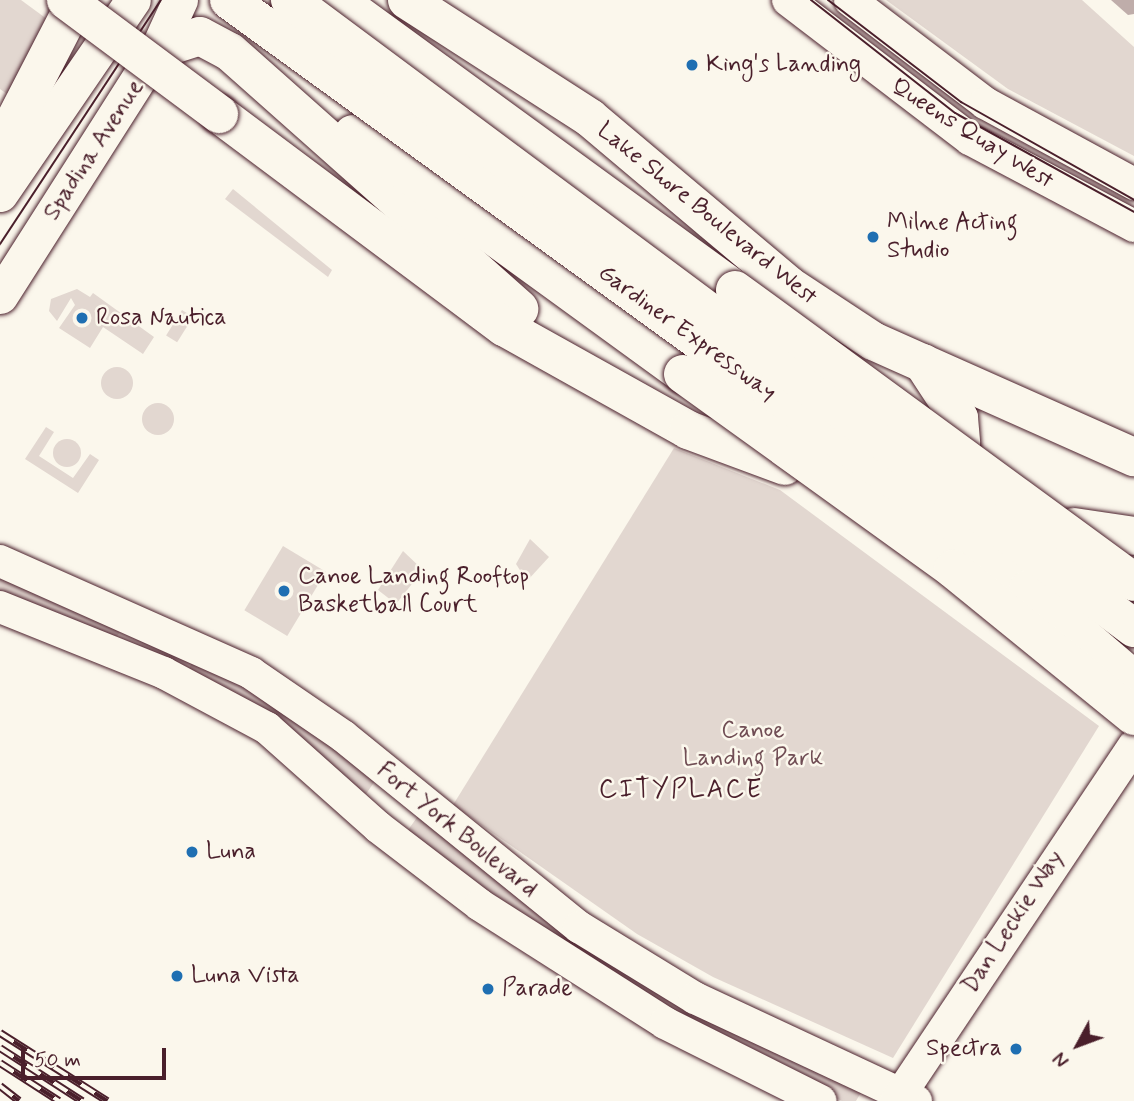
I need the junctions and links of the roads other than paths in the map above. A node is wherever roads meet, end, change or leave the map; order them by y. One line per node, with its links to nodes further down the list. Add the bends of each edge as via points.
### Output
1 (66, 0): 19 (highway, bridge, via 504,327)
2 (77, 0): 13 (highway)
3 (133, 0): 15 (main road, Spadina Avenue)
4 (180, 0): 11 (main road, Spadina Avenue)
5 (229, 0): 29 (highway, Gardiner Expressway, bridge, via 772,394 1028,589)
6 (290, 0): 28 (highway, Gardiner Expressway, bridge)
7 (338, 0): 26 (highway, bridge)
8 (407, 0): 18 (highway, Lake Shore Boulevard West, via 590,118 788,285 873,341)
9 (788, 0): 16 (street, Queens Quay West, via 970,139)
10 (849, 0): 14 (street, Queens Quay West, via 985,103)
11 (157, 50): 12 (highway, via 184,37 212,40); 17 (main road, Spadina Avenue)
12 (279, 91): 19 (highway); 30 (highway, bridge, via 337,122 953,569)
13 (0, 149)
14 (1134, 184)
15 (0, 194)
16 (1134, 226)
17 (0, 296)
18 (923, 363): 20 (highway, via 959,418); 21 (highway, Lake Shore Boulevard West)
19 (587, 377): 22 (highway, via 688,430)
20 (961, 443)
21 (1134, 457)
22 (785, 466)
23 (1134, 522): 24 (highway, via 1074,527)
24 (1134, 536)
25 (0, 561): 32 (street, Fort York Boulevard, via 251,673 343,736 579,927 695,998)
26 (1134, 582)
27 (0, 607): 33 (street, Fort York Boulevard, via 164,673 267,728 378,827 480,905 665,1023)
28 (1134, 628)
29 (1134, 680)
30 (1134, 716)
31 (1134, 746): 32 (street, Dan Leckie Way)
32 (904, 1099)
33 (821, 1101)

